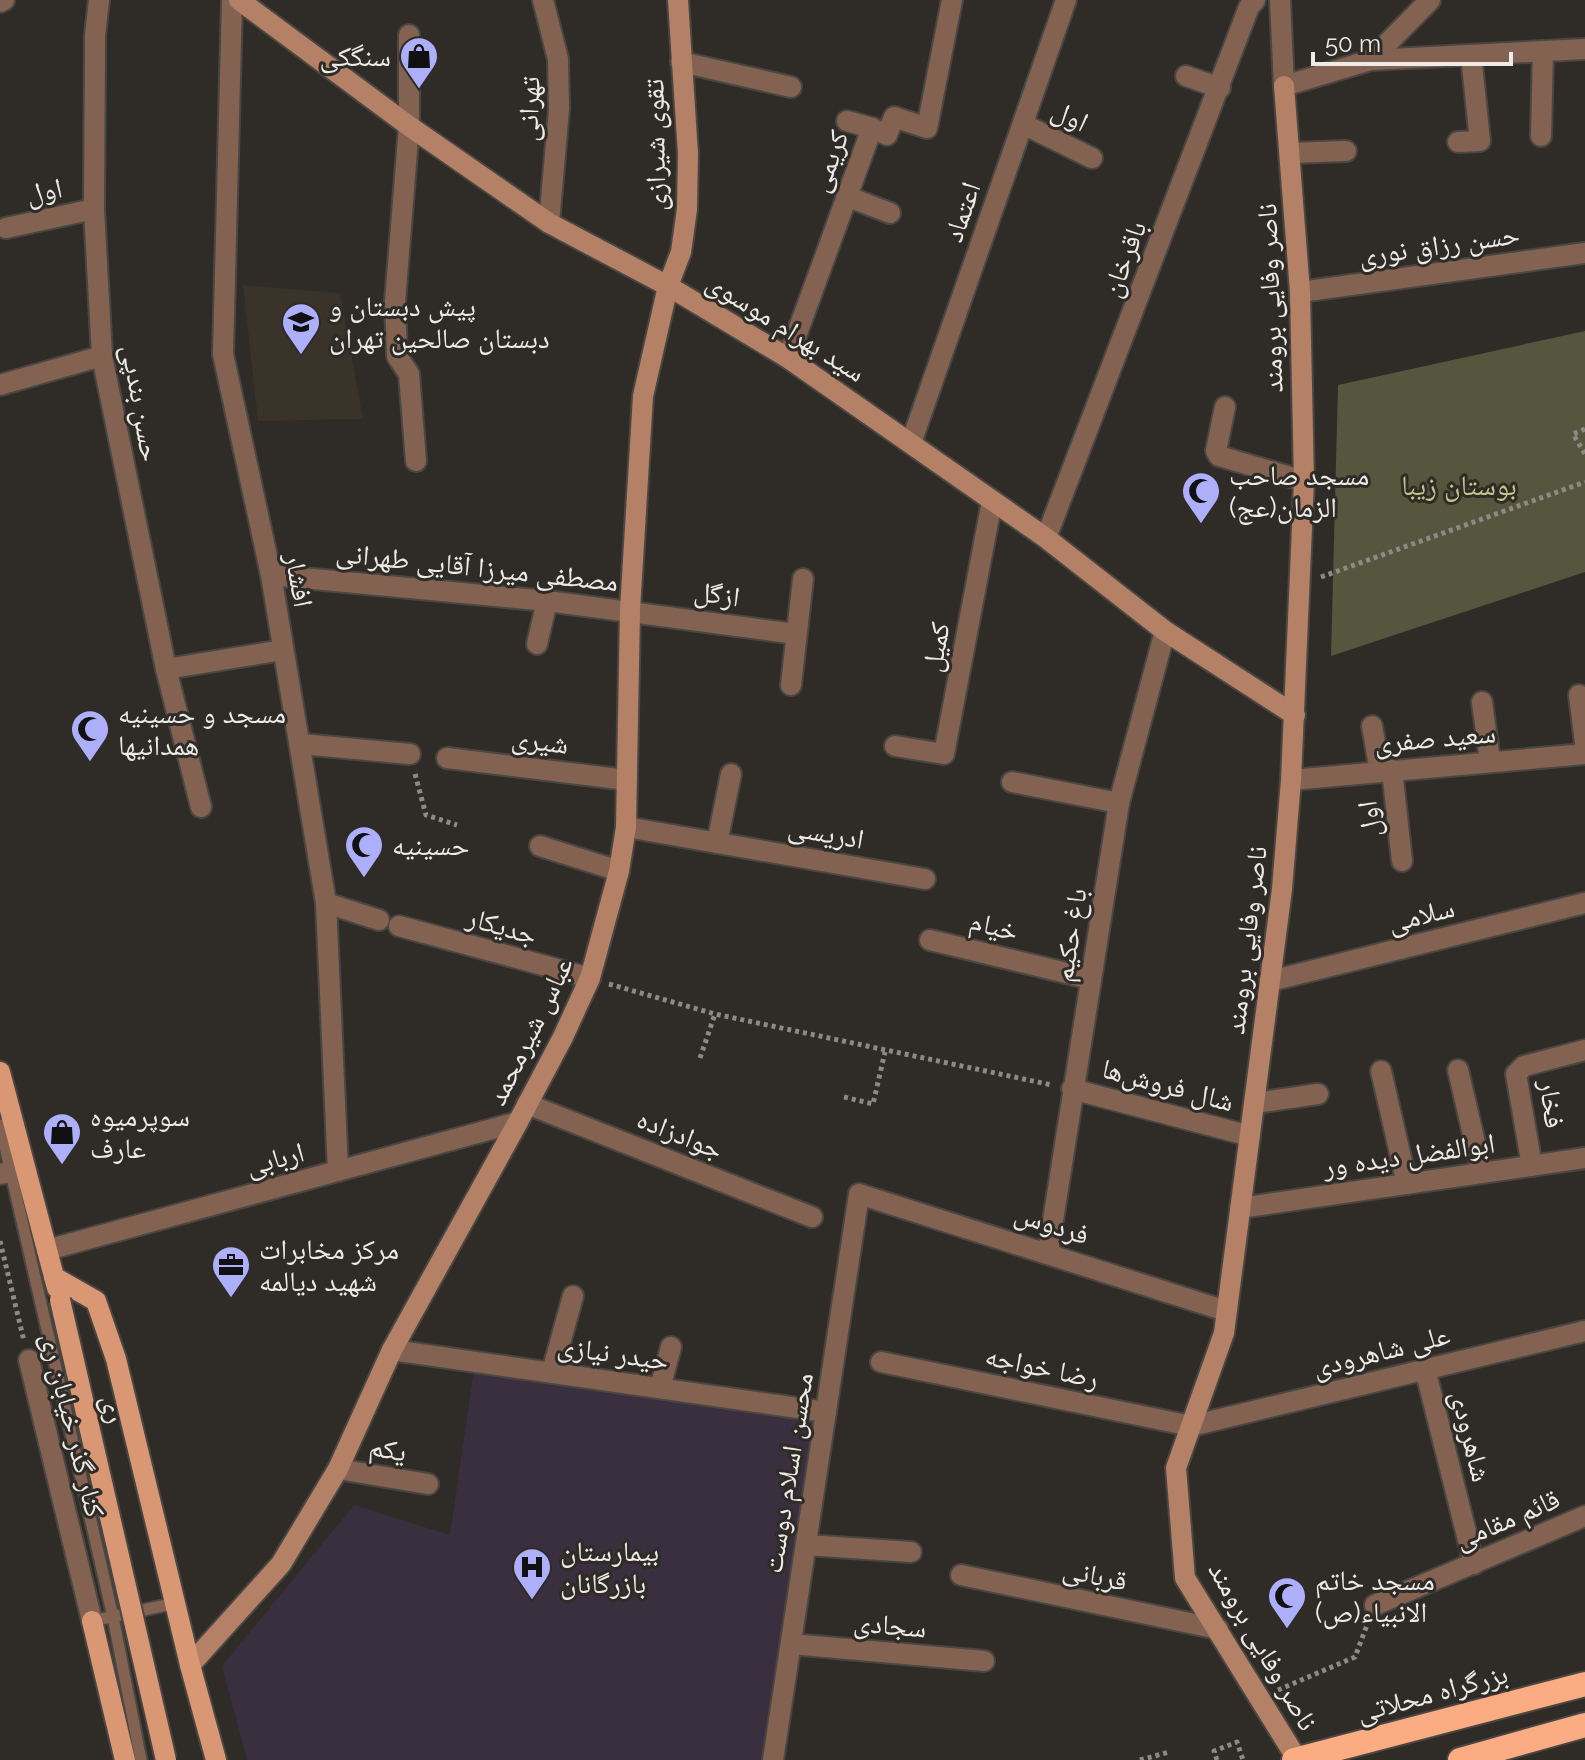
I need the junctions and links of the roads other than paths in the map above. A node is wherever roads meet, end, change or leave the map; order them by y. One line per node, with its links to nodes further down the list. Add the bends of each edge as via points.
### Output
1 (99, 0): 31 (street, حسن بندپی)
2 (232, 0): 47 (street, افشار, via 223,354)
3 (239, 0): 23 (street, سید بهرام موسوی)
4 (543, 0): 33 (street, تهرانی, via 558,59)
5 (678, 0): 16 (street, تقوی شیرازی)
6 (952, 0): 24 (street, کریمی, via 927,128 894,117 887,135)
7 (1066, 0): 22 (street, اعتماد)
8 (1255, 0): 20 (street, باقرخان)
9 (1280, 0): 18 (street)
10 (1430, 0): 15 (street)
11 (409, 35): 23 (street)
12 (1585, 49): 13 (street)
13 (1543, 51): 14 (street); 25 (street)
14 (1471, 55): 15 (street); 26 (street, via 1480,141)
15 (1371, 60): 18 (street)
16 (681, 62): 19 (street); 36 (street, تقوی شیرازی, via 687,209 681,252)
17 (1186, 76): 20 (street)
18 (1284, 86): 28 (street, ناصر وفایی برومند)
19 (791, 87)
20 (1220, 88): 46 (street, باقرخان)
21 (847, 121): 24 (street)
22 (1023, 124): 29 (street, اول); 42 (street, اعتماد)
23 (409, 126): 33 (street, سید بهرام موسوی); 43 (street, via 395,302 397,356 409,374)
24 (872, 128): 30 (street, کریمی)
25 (1541, 136)
26 (1458, 142)
27 (1346, 151): 28 (street)
28 (1290, 153): 37 (street, ناصر وفایی برومند)
29 (1092, 158)
30 (846, 196): 32 (street); 39 (street, کریمی)
31 (94, 209): 34 (street, اول); 38 (street, حسن بندپی)
32 (890, 213)
33 (549, 223): 36 (street, سید بهرام موسوی)
34 (6, 228)
35 (1585, 253): 37 (street, حسن رزاق نوری)
36 (668, 286): 39 (street, سید بهرام موسوی); 50 (street, عباس شیرمحمد, via 643,396)
37 (1300, 292): 44 (street, ناصر وفایی برومند)
38 (102, 356): 40 (street); 55 (street, حسن بندپی)
39 (788, 358): 42 (street, سید بهرام موسوی)
40 (0, 385)
41 (1225, 407): 44 (street, via 1219,456)
42 (911, 443): 45 (street, سید بهرام موسوی)
43 (416, 461)
44 (1304, 481): 59 (street, ناصر وفایی برومند)
45 (992, 501): 46 (street, سید بهرام موسوی); 63 (street, کمیل, via 944,754)
46 (1046, 538): 51 (street, سید بهرام موسوی)
47 (271, 575): 49 (street, مصطفی میرزا آقایی طهرانی); 54 (street, افشار)
48 (803, 579): 52 (street)
49 (547, 601): 50 (street, مصطفی میرزا آقایی طهرانی); 53 (street)
50 (630, 610): 52 (street, ازگل); 70 (street, عباس شیرمحمد)
51 (1165, 631): 59 (street, سید بهرام موسوی); 73 (street, باغ حکیم)
52 (796, 634): 56 (street)
53 (537, 644)
54 (283, 650): 55 (street); 62 (street, افشار)
55 (166, 669): 74 (street, حسن بندپی)
56 (791, 685)
57 (1579, 695): 61 (street)
58 (1482, 702): 67 (street)
59 (1295, 715): 71 (street, ناصر وفایی برومند)
60 (1372, 726): 68 (street, اول)
61 (1585, 743)
62 (301, 744): 64 (street); 81 (street, افشار)
63 (895, 746)
64 (410, 754)
65 (1585, 754): 67 (street, سعید صفری)
66 (447, 758): 70 (street, شیری)
67 (1490, 761): 68 (street, سعید صفری)
68 (1386, 771): 71 (street, سعید صفری); 78 (street, اول)
69 (731, 774): 76 (street)
70 (627, 780): 75 (street, عباس شیرمحمد)
71 (1291, 780): 88 (street, ناصر وفایی برومند)
72 (1012, 782): 73 (street)
73 (1119, 803): 87 (street, باغ حکیم)
74 (201, 807)
75 (626, 827): 76 (street, ادریسی); 79 (street, عباس شیرمحمد)
76 (717, 843): 80 (street, ادریسی)
77 (540, 846): 79 (street)
78 (1402, 861)
79 (619, 871): 86 (street, عباس شیرمحمد)
80 (925, 879)
81 (326, 903): 83 (street); 101 (street, افشار)
82 (1585, 903): 88 (street, سلامی)
83 (379, 920)
84 (399, 926): 86 (street, جدیکار)
85 (930, 940): 87 (street, خیام)
86 (590, 978): 96 (street, عباس شیرمحمد)
87 (1091, 979): 93 (street, باغ حکیم)
88 (1270, 981): 95 (street, ناصر وفایی برومند)
89 (1585, 1050): 100 (street, فخار, via 1524,1066 1516,1074)
90 (1458, 1070): 103 (street)
91 (1381, 1071): 104 (street)
92 (0, 1072): 102 (main road, ری)
93 (1072, 1089): 98 (street, شال فروش‌ها); 109 (street, باغ حکیم)
94 (1318, 1094): 95 (street)
95 (1255, 1103): 98 (street, ناصر وفایی برومند)
96 (522, 1113): 101 (street, اربابی); 107 (street, جوادزاده); 115 (street, عباس شیرمحمد)
97 (0, 1125): 102 (lane)
98 (1250, 1136): 106 (street, ناصر وفایی برومند)
99 (1585, 1158): 100 (street, ابوالفضل دیده ور)
100 (1532, 1166): 103 (street, ابوالفضل دیده ور)
101 (338, 1171): 108 (street, اربابی)
102 (13, 1172): 108 (main road, ری); 132 (lane)
103 (1482, 1173): 104 (street, ابوالفضل دیده ور)
104 (1407, 1184): 106 (street, ابوالفضل دیده ور)
105 (859, 1194): 109 (street, فردوس); 121 (street, محسن اسلام دوست)
106 (1240, 1208): 112 (street, ناصر وفایی برومند)
107 (812, 1217)
108 (47, 1250): 110 (main road, ری)
109 (1048, 1252): 112 (street, فردوس)
110 (54, 1277): 130 (main road, via 96,1301 116,1359); 142 (main road, ری, bridge)
111 (573, 1296): 119 (street)
112 (1226, 1311): 122 (street, ناصر وفایی برومند, via 1224,1333)
113 (1585, 1331): 118 (street, علی شاهرودی)
114 (671, 1347): 120 (street)
115 (392, 1350): 119 (street, حیدر نیازی); 123 (street, عباس شیرمحمد)
116 (29, 1360): 133 (street, کنار گذر خیابان ری)
117 (881, 1362): 122 (street, رضا خواجه)
118 (1425, 1369): 122 (street, علی شاهرودی); 128 (street, شاهرودی)
119 (552, 1372): 120 (street, حیدر نیازی)
120 (660, 1388): 121 (street, حیدر نیازی)
121 (826, 1412): 126 (street, محسن اسلام دوست)
122 (1191, 1426): 134 (street, ناصر وفایی برومند, via 1176,1468 1185,1578)
123 (338, 1469): 124 (street, یکم); 137 (street, عباس شیرمحمد, via 281,1564)
124 (428, 1484)
125 (1585, 1516): 128 (street, قائم مقامی)
126 (806, 1545): 127 (street); 135 (street, محسن اسلام دوست)
127 (911, 1552)
128 (1474, 1564): 131 (street, قائم مقامی)
129 (961, 1575): 134 (street, قربانی)
130 (176, 1603): 132 (lane); 137 (main road)
131 (1375, 1605)
132 (113, 1617): 133 (lane); 141 (lane)
133 (92, 1621): 140 (main road)
134 (1218, 1629): 145 (street, ناصر وفایی برومند)
135 (791, 1644): 136 (street, سجادی); 144 (street, محسن اسلام دوست)
136 (984, 1661)
137 (190, 1665): 143 (main road)
138 (1585, 1684): 145 (highway, بزرگراه محلاتی)
139 (1585, 1725): 146 (highway)
140 (125, 1760)
141 (141, 1760)
142 (166, 1760)
143 (216, 1760)
144 (773, 1760)
145 (1296, 1760)
146 (1460, 1760)

